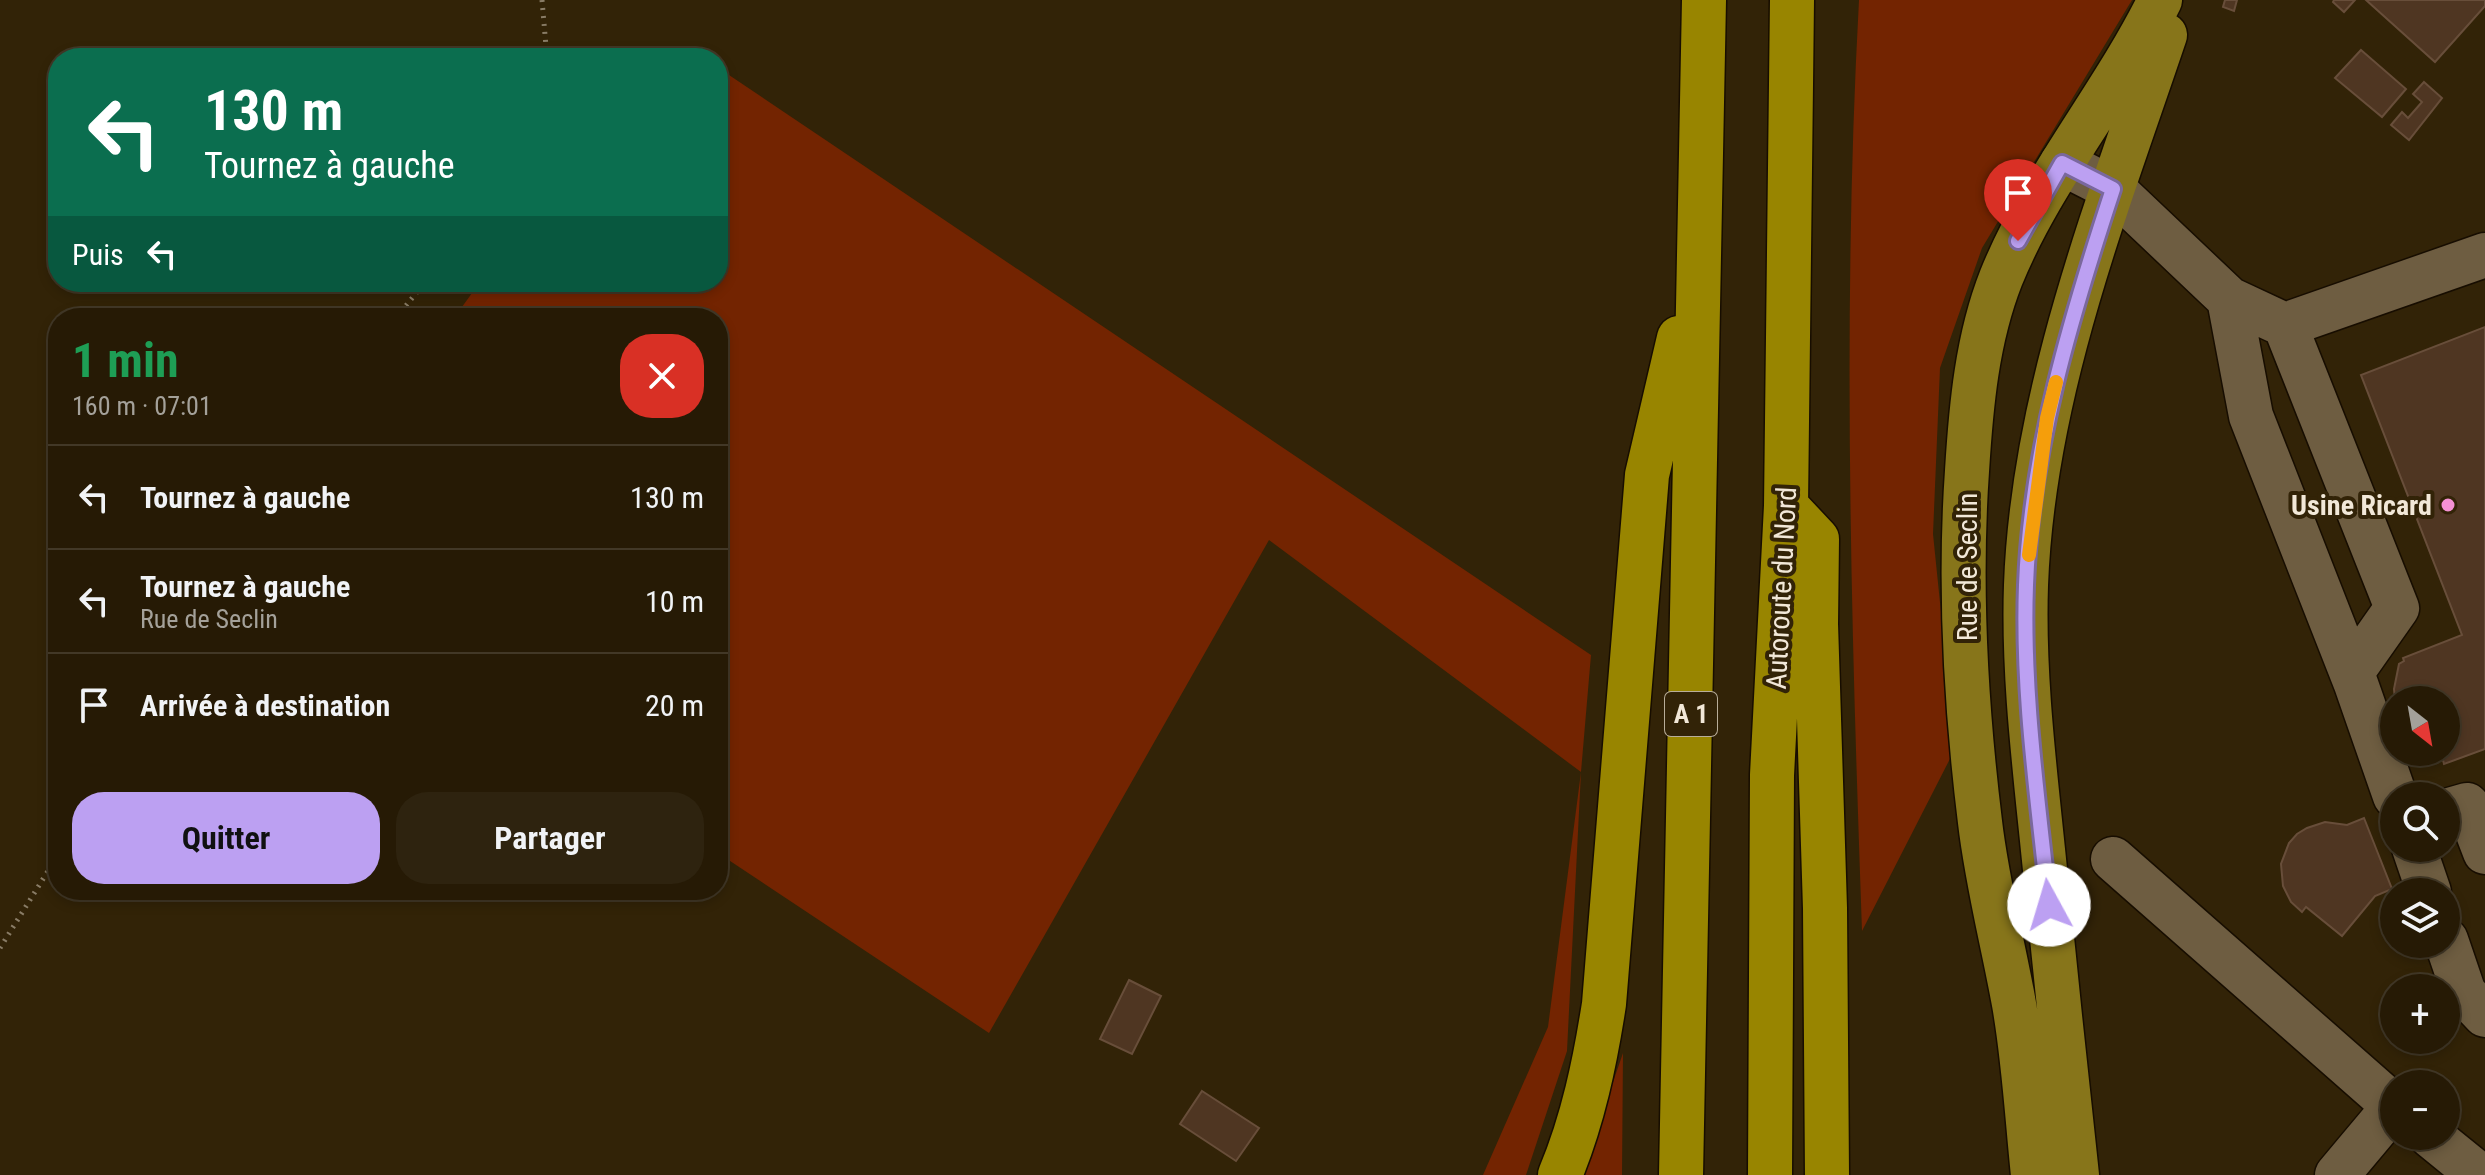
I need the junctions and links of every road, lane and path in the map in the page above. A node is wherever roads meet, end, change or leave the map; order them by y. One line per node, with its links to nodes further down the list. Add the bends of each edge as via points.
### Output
1 (542, 0): 6 (path)
2 (1704, 0): 9 (highway, A 1)
3 (1792, 0): 15 (highway, Autoroute du Nord)
4 (2160, 0): 7 (main road, Rue de Seclin, via 2122,71)
5 (2177, 0): 8 (main road)
6 (546, 48)
7 (2062, 163): 8 (lane); 32 (main road, Rue de Seclin, via 2018,241 1987,322 1973,392 1965,505 1966,627 1980,822 2014,1006)
8 (2113, 189): 12 (lane); 33 (main road, via 2047,418 2026,583 2030,724)
9 (1699, 254): 28 (highway, via 1647,475 1598,1048); 29 (highway, A 1)
10 (2485, 255): 14 (lane)
11 (417, 292): 13 (path)
12 (2229, 299): 14 (lane); 16 (lane, via 2251,416)
13 (404, 308)
14 (2285, 325): 16 (lane, via 2397,608)
15 (1786, 506): 30 (highway, Autoroute du Nord, via 1772,775); 31 (highway, via 1817,539)
16 (2352, 672): 17 (lane)
17 (2390, 782)
18 (2460, 807): 19 (lane, via 2467,805)
19 (2485, 852)
20 (2113, 859): 25 (lane)
21 (48, 871): 22 (path)
22 (0, 948)
23 (2452, 958): 24 (lane, via 2464,993)
24 (2485, 1015)
25 (2380, 1094)
26 (2380, 1123): 34 (lane)
27 (2448, 1150): 35 (lane)
28 (1560, 1175)
29 (1681, 1175)
30 (1770, 1175)
31 (1827, 1175)
32 (2033, 1175)
33 (2077, 1175)
34 (2337, 1175)
35 (2479, 1175)

